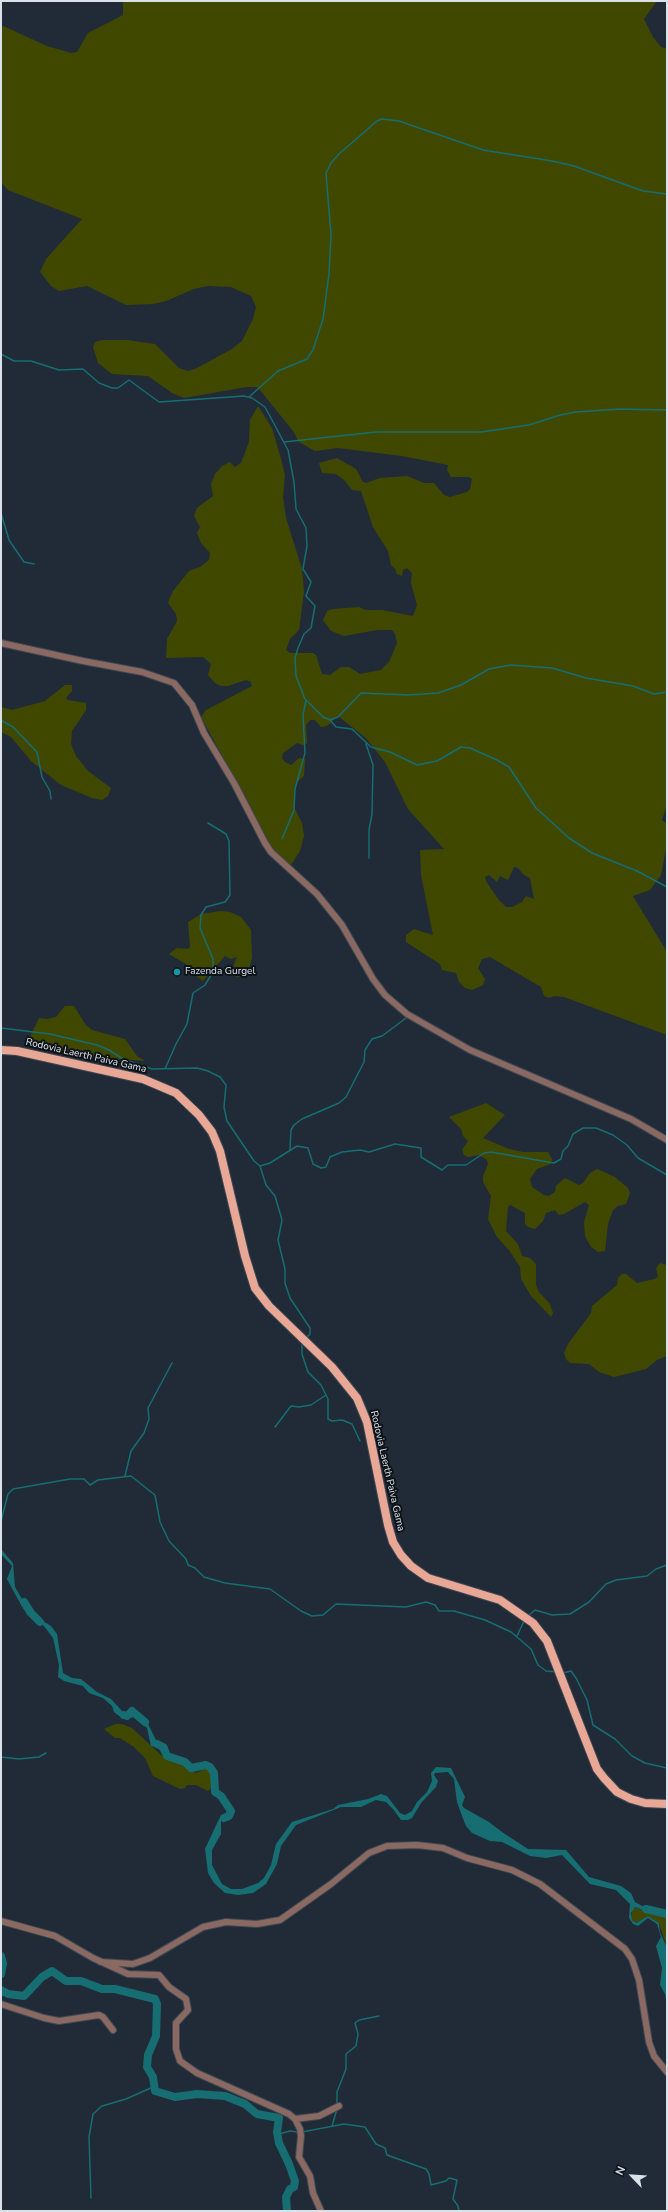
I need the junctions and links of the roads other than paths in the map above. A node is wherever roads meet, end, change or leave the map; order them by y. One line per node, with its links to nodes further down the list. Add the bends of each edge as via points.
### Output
1 (1, 643): 3 (street, via 142,672 174,683 192,706 204,733 265,843 317,894 350,937 372,980 385,995 407,1014 470,1050 631,1118)
2 (1, 1050): 4 (main road, Rodovia Laerth Paiva Gama, via 17,1051 143,1079 176,1093 199,1115 212,1132 220,1151 255,1288 269,1306 332,1367 357,1398 367,1422 388,1525 401,1555 410,1566 428,1578 500,1600 533,1623 546,1641 597,1769 617,1792 631,1800)
3 (667, 1140)
4 (667, 1804)
5 (1, 1921): 6 (street, via 54,1936)
6 (101, 1962): 9 (street, via 133,1964 150,1958 203,1927 226,1922 256,1924 280,1920 331,1884 359,1860 387,1846 418,1845 443,1848 467,1858 512,1870 540,1884 625,1949 632,1959 639,1980 649,2042 654,2056); 11 (street, via 131,1975 159,1975 169,1987 186,1999 188,2010 176,2023 178,2057 184,2066 290,2114)
7 (1, 2004): 8 (street, via 54,2020 99,2015)
8 (113, 2030)
9 (667, 2072)
10 (339, 2106): 11 (street, via 319,2116)
11 (295, 2119): 12 (street, via 301,2136 299,2156 310,2176 313,2193)
12 (321, 2211)

